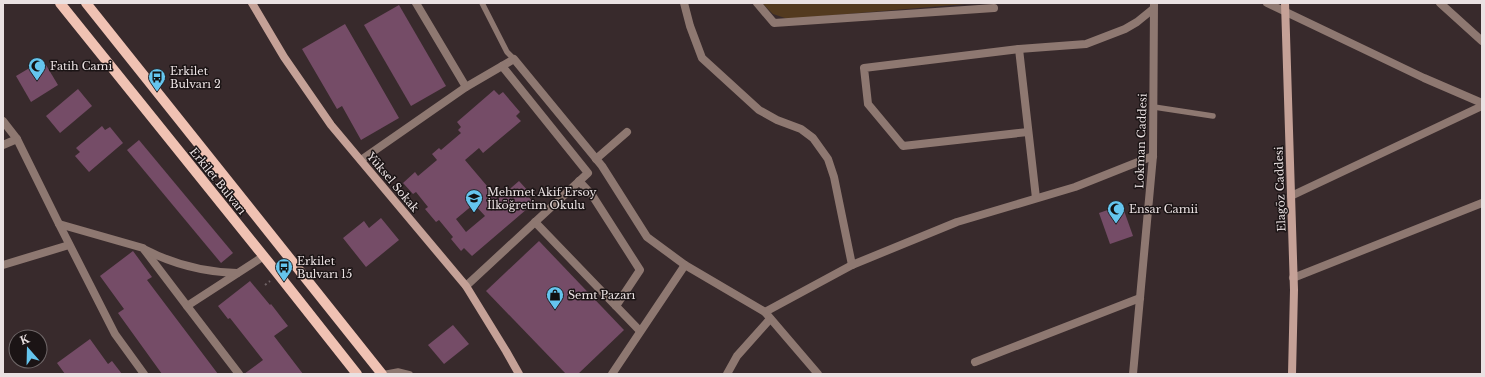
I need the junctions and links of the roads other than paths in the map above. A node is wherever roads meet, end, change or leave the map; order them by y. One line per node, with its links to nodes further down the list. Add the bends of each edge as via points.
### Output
1 (60, 3): 38 (main road, Erkilet Bulvarı)
2 (86, 3): 54 (main road, Erkilet Bulvarı)
3 (252, 3): 29 (street, Yüksel Sokak, via 307,92)
4 (416, 3): 18 (street)
5 (482, 3): 16 (lane, via 507,52)
6 (684, 3): 41 (street, via 702,58 759,110 801,129 823,152 834,177)
7 (757, 3): 11 (street, via 774,24)
8 (1267, 3): 12 (street)
9 (1440, 3): 14 (street)
10 (1154, 6): 15 (street, via 1137,22 1086,44); 20 (street, Lokman Caddesi)
11 (963, 7): 13 (street)
12 (1285, 7): 19 (street); 31 (street, Elagöz Caddesi)
13 (994, 8)
14 (1482, 41)
15 (1019, 49): 24 (street); 24 (street, via 864,68 868,104 903,146)
16 (514, 59): 17 (street); 28 (street)
17 (502, 66): 18 (street); 30 (street, via 588,173)
18 (466, 87): 29 (street)
19 (1482, 105): 31 (street)
20 (1154, 107): 21 (lane); 27 (street, Lokman Caddesi)
21 (1213, 116)
22 (3, 121): 25 (street)
23 (626, 132): 28 (street)
24 (1028, 132): 32 (street)
25 (18, 139): 26 (street); 35 (street)
26 (3, 145)
27 (1153, 156): 32 (street, via 1075,187); 45 (street, Lokman Caddesi)
28 (596, 159): 40 (street, via 647,237)
29 (361, 160): 44 (street, Yüksel Sokak)
30 (579, 181): 34 (street); 47 (street, via 592,195 640,270)
31 (1291, 196): 43 (street, Elagöz Caddesi)
32 (1036, 198): 41 (street, via 957,222)
33 (1482, 203): 43 (street)
34 (535, 222): 44 (street); 47 (street)
35 (59, 224): 36 (street); 37 (street)
36 (69, 245): 39 (street); 51 (street, via 116,334)
37 (143, 248): 42 (street, via 192,268); 46 (street)
38 (264, 256): 42 (street); 53 (main road, Erkilet Bulvarı)
39 (3, 265)
40 (684, 265): 48 (street); 49 (street)
41 (852, 265): 48 (street)
42 (237, 273): 46 (street)
43 (1293, 278): 61 (street, Elagöz Caddesi)
44 (466, 286): 56 (street, Yüksel Sokak)
45 (1140, 298): 50 (street); 60 (street, Lokman Caddesi)
46 (187, 306): 52 (street)
47 (616, 306): 49 (street)
48 (768, 316): 58 (street, via 737,356); 59 (street)
49 (640, 331): 57 (street)
50 (975, 362)
51 (144, 374)
52 (239, 374)
53 (357, 374)
54 (382, 374): 55 (lane, via 398,371)
55 (410, 374)
56 (519, 374)
57 (612, 374)
58 (727, 374)
59 (818, 374)
60 (1133, 374)
61 (1292, 374)

